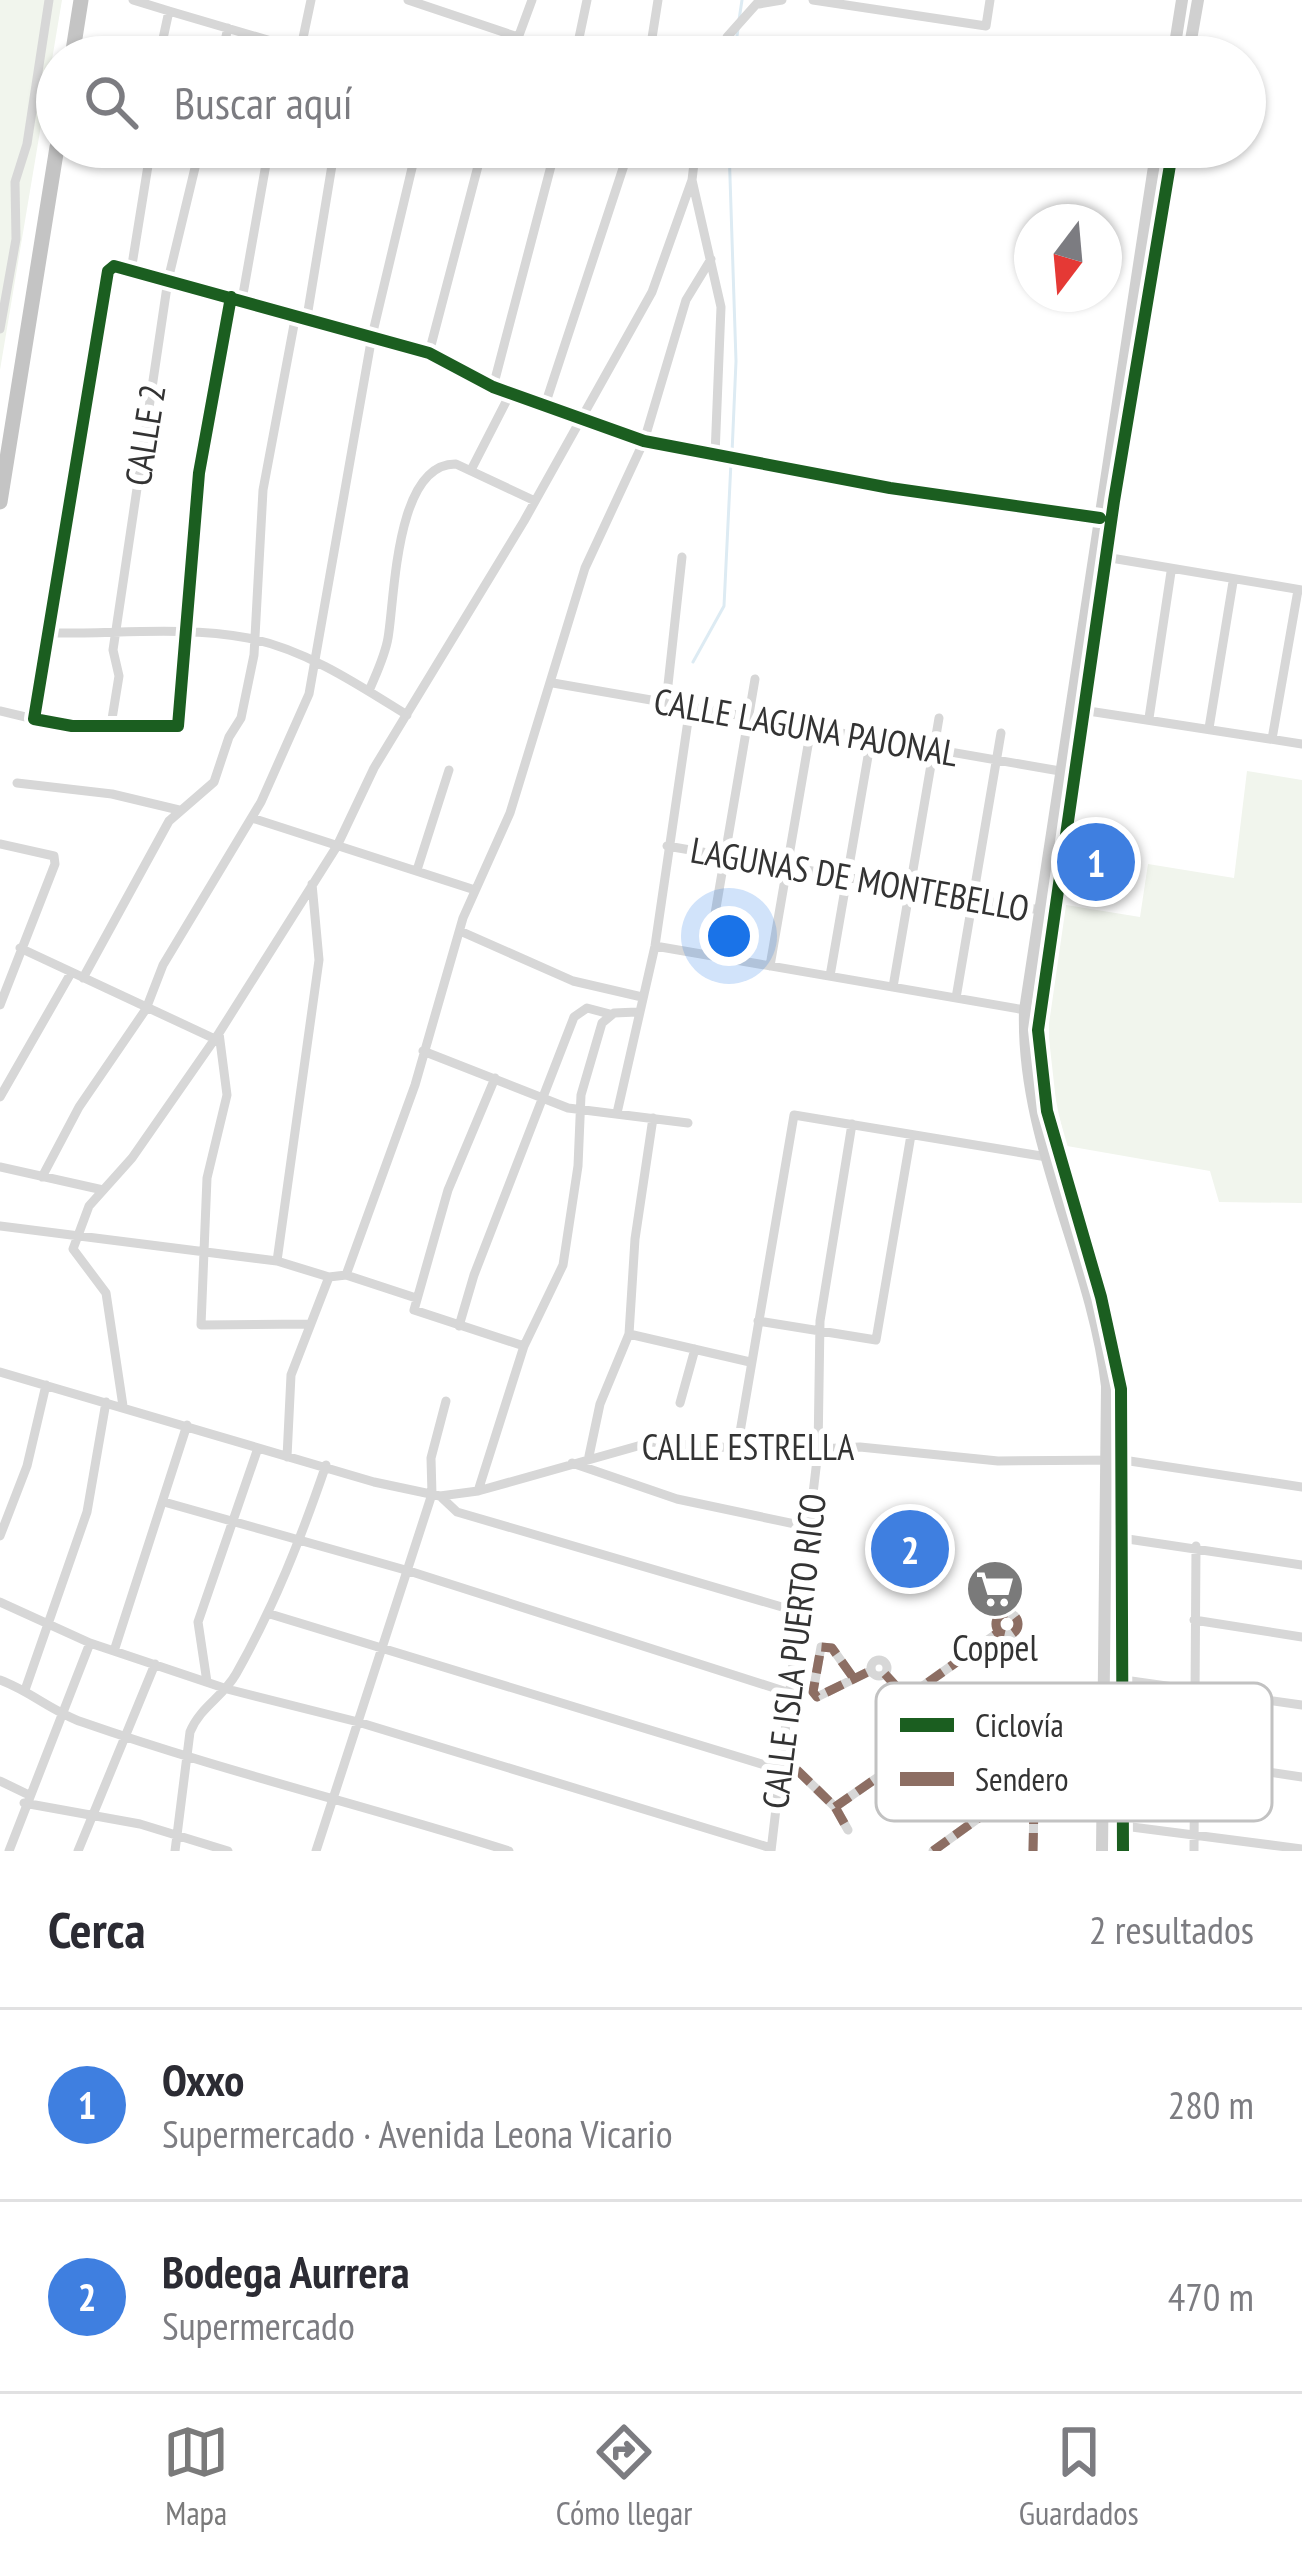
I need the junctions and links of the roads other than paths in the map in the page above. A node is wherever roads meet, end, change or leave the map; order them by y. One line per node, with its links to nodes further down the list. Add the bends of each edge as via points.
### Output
1 (49, 0): 21 (street)
2 (81, 0): 22 (highway)
3 (133, 0): 18 (street)
4 (311, 0): 26 (street)
5 (408, 0): 27 (street)
6 (532, 0): 28 (street)
7 (587, 0): 29 (street)
8 (658, 0): 30 (street)
9 (782, 0): 16 (street)
10 (813, 0): 11 (street)
11 (824, 0): 17 (street)
12 (925, 0): 19 (street)
13 (990, 0): 19 (street, via 986,26)
14 (1182, 0): 32 (street)
15 (1198, 0): 33 (street)
16 (759, 2): 31 (street)
17 (863, 2): 19 (street)
18 (169, 11): 20 (street); 23 (street)
19 (923, 13)
20 (228, 28): 24 (street); 25 (street)
21 (44, 36)
22 (75, 36)
23 (163, 36)
24 (226, 36)
25 (250, 36)
26 (304, 36)
27 (515, 36)
28 (518, 36)
29 (579, 36)
30 (652, 36)
31 (729, 36)
32 (1176, 36)
33 (1192, 36)
34 (36, 85): 49 (street)
35 (54, 168): 67 (highway)
36 (148, 168): 52 (street)
37 (195, 168): 53 (street, CALLE 2)
38 (265, 168): 54 (street)
39 (331, 168): 55 (street)
40 (412, 168): 57 (street)
41 (477, 168): 58 (street)
42 (550, 168): 59 (street)
43 (623, 168): 61 (street)
44 (693, 168): 47 (street)
45 (1154, 168): 68 (street)
46 (1170, 168): 70 (street)
47 (692, 180): 51 (street); 62 (street, via 652,292)
48 (0, 183): 49 (street)
49 (15, 188): 50 (street); 56 (street, via 16,239)
50 (0, 193)
51 (712, 259): 63 (street, via 686,300); 64 (street, via 721,307)
52 (131, 271): 53 (street); 75 (street, via 108,271)
53 (168, 280): 54 (street); 76 (street, CALLE 2)
54 (237, 298): 55 (street); 74 (street, via 199,473)
55 (302, 315): 57 (street); 77 (street, via 263,490)
56 (0, 329)
57 (372, 336): 58 (street); 78 (street)
58 (429, 353): 59 (street)
59 (493, 387): 60 (street)
60 (511, 392): 61 (street); 65 (street)
61 (545, 405): 62 (street)
62 (580, 421): 63 (street); 66 (street)
63 (644, 441): 64 (street); 80 (street, via 585,568)
64 (715, 455): 68 (street)
65 (471, 470): 66 (street); 81 (street, via 446,464 408,510 389,635)
66 (536, 501): 86 (street)
67 (0, 502)
68 (1100, 518): 84 (street)
69 (682, 557): 82 (street)
70 (1105, 557): 71 (street); 84 (street)
71 (1172, 572): 72 (street); 89 (street)
72 (1233, 582): 73 (street); 93 (street)
73 (1300, 590): 96 (street)
74 (186, 631): 76 (street); 77 (street); 91 (street, via 178,726)
75 (51, 632): 76 (street); 90 (street)
76 (115, 634): 91 (street, CALLE 2)
77 (252, 639): 78 (street); 103 (street, via 242,718 219,774)
78 (316, 663): 81 (street); 104 (street)
79 (755, 679): 87 (street)
80 (553, 683): 82 (street, CALLE LAGUNA PAJONAL); 114 (street)
81 (369, 691): 86 (street)
82 (666, 703): 83 (street, CALLE LAGUNA PAJONAL)
83 (690, 707): 87 (street, CALLE LAGUNA PAJONAL); 106 (street)
84 (1075, 708): 89 (street); 101 (street); 116 (street)
85 (0, 712): 90 (street)
86 (407, 715): 107 (street)
87 (749, 718): 92 (street, CALLE LAGUNA PAJONAL); 108 (street)
88 (940, 718): 98 (street)
89 (1149, 718): 93 (street)
90 (34, 719): 91 (street)
91 (111, 725)
92 (811, 728): 95 (street, CALLE LAGUNA PAJONAL); 109 (street)
93 (1209, 728): 96 (street)
94 (1001, 733): 99 (street)
95 (871, 739): 98 (street, CALLE LAGUNA PAJONAL); 111 (street)
96 (1272, 739): 97 (street)
97 (1302, 744)
98 (934, 749): 99 (street, CALLE LAGUNA PAJONAL); 113 (street)
99 (997, 760): 101 (street, CALLE LAGUNA PAJONAL); 115 (street)
100 (449, 770): 110 (street)
101 (1060, 771): 116 (street)
102 (17, 783): 103 (street)
103 (179, 810): 124 (street)
104 (252, 818): 107 (street); 129 (street, via 163,965)
105 (0, 844): 119 (street, via 54,856)
106 (668, 845): 108 (street, LAGUNAS DE MONTEBELLO); 118 (street)
107 (337, 846): 110 (street); 112 (street)
108 (725, 856): 109 (street, LAGUNAS DE MONTEBELLO); 120 (street)
109 (787, 866): 111 (street, LAGUNAS DE MONTEBELLO); 121 (street)
110 (417, 870): 114 (street)
111 (847, 877): 113 (street, LAGUNAS DE MONTEBELLO); 123 (street)
112 (312, 884): 133 (street); 151 (street, via 319,960)
113 (910, 887): 115 (street, LAGUNAS DE MONTEBELLO); 125 (street)
114 (475, 890): 117 (street)
115 (974, 898): 116 (street, LAGUNAS DE MONTEBELLO); 127 (street)
116 (1046, 911): 130 (street); 176 (street, via 1038,1058 1117,1360)
117 (460, 931): 126 (street, via 573,981); 134 (street)
118 (655, 946): 120 (street); 126 (street)
119 (20, 948): 122 (street); 128 (street)
120 (708, 956): 121 (street)
121 (770, 966): 123 (street)
122 (71, 973): 124 (street); 136 (street)
123 (830, 976): 125 (street)
124 (82, 978): 129 (street)
125 (893, 987): 127 (street)
126 (642, 997): 131 (street)
127 (956, 998): 130 (street)
128 (1, 1005)
129 (146, 1009): 133 (street); 146 (street)
130 (1024, 1010): 144 (street, via 1026,1071)
131 (638, 1012): 132 (street); 139 (street)
132 (610, 1015): 137 (street, via 587,1008 574,1017); 138 (street)
133 (217, 1036): 147 (street); 150 (street, via 227,1095 211,1151)
134 (423, 1051): 135 (street); 152 (street)
135 (495, 1078): 137 (street); 154 (street, via 448,1190)
136 (0, 1097)
137 (546, 1100): 138 (street); 157 (street)
138 (579, 1111): 139 (street); 160 (street, via 562,1265)
139 (616, 1113): 140 (street)
140 (653, 1118): 141 (street); 159 (street)
141 (688, 1123)
142 (852, 1124): 143 (street); 155 (street, via 794,1114); 158 (street, CALLE ISLA PUERTO RICO)
143 (911, 1135): 144 (street); 158 (street, via 876,1340)
144 (1047, 1157): 175 (street, via 1104,1362)
145 (0, 1167): 146 (street)
146 (41, 1177): 147 (street)
147 (104, 1190): 149 (street)
148 (0, 1226): 149 (street)
149 (76, 1235): 150 (street); 168 (street, via 76,1260 108,1301)
150 (202, 1253): 151 (street); 156 (street, via 201,1325)
151 (277, 1261): 153 (street)
152 (346, 1275): 153 (street); 154 (street)
153 (329, 1277): 156 (street)
154 (416, 1298): 157 (street, via 414,1312)
155 (758, 1322): 158 (street); 162 (street)
156 (310, 1324): 174 (street, via 291,1375)
157 (459, 1327): 160 (street)
158 (821, 1332): 172 (street, CALLE ISLA PUERTO RICO)
159 (629, 1334): 161 (street); 173 (street, via 600,1404)
160 (524, 1346): 180 (street)
161 (695, 1349): 162 (street); 167 (street)
162 (750, 1362): 170 (street)
163 (0, 1372): 164 (street, CALLE ESTRELLA)
164 (46, 1385): 166 (street, CALLE ESTRELLA); 185 (street)
165 (446, 1401): 181 (street, via 431,1458)
166 (106, 1402): 168 (street, CALLE ESTRELLA); 195 (street, via 87,1512)
167 (680, 1403)
168 (124, 1406): 169 (street, CALLE ESTRELLA)
169 (187, 1425): 171 (street, CALLE ESTRELLA); 182 (street)
170 (738, 1444): 172 (street, CALLE ESTRELLA); 173 (street, CALLE ESTRELLA, via 652,1442)
171 (258, 1448): 174 (street, CALLE ESTRELLA); 183 (street)
172 (818, 1451): 175 (street, CALLE ESTRELLA); 184 (street, CALLE ISLA PUERTO RICO)
173 (590, 1456): 177 (street, CALLE ESTRELLA)
174 (287, 1457): 178 (street, CALLE ESTRELLA)
175 (1107, 1460): 176 (street, CALLE ESTRELLA); 208 (street)
176 (1123, 1460): 179 (street, CALLE ESTRELLA); 186 (street)
177 (572, 1463): 180 (street, CALLE ESTRELLA); 184 (street, via 676,1499)
178 (326, 1466): 181 (street, CALLE ESTRELLA); 187 (street)
179 (1302, 1487)
180 (478, 1492): 181 (street, CALLE ESTRELLA)
181 (436, 1495): 190 (street); 192 (street, via 457,1512)
182 (164, 1502): 183 (street); 200 (street)
183 (230, 1523): 187 (street); 205 (street, via 198,1622)
184 (809, 1527): 192 (street, CALLE ISLA PUERTO RICO)
185 (0, 1535)
186 (1121, 1538): 188 (street); 204 (street)
187 (300, 1541): 190 (street); 193 (street)
188 (1196, 1546): 189 (street); 194 (street)
189 (1302, 1565)
190 (409, 1571): 199 (street); 213 (street)
191 (0, 1602): 195 (street)
192 (799, 1612): 213 (street, CALLE ISLA PUERTO RICO)
193 (270, 1614): 199 (street); 211 (street)
194 (1194, 1620): 197 (street); 210 (street)
195 (48, 1623): 198 (street); 212 (street)
196 (1000, 1632): 207 (street)
197 (1302, 1637)
198 (90, 1643): 200 (street); 216 (street)
199 (383, 1647): 217 (street); 220 (street)
200 (115, 1648): 201 (street)
201 (155, 1664): 205 (street); 218 (street)
202 (852, 1676): 202 (street, via 817,1697 821,1647 832,1648); 206 (street, via 870,1670)
203 (0, 1680): 212 (street)
204 (1124, 1680): 209 (street)
205 (207, 1682): 211 (street)
206 (893, 1683)
207 (927, 1683)
208 (1104, 1683)
209 (1145, 1683)
210 (1194, 1683)
211 (227, 1689): 217 (street); 219 (street, via 196,1716)
212 (25, 1690): 216 (street)
213 (790, 1693): 220 (street, CALLE ISLA PUERTO RICO)
214 (1272, 1702): 215 (street)
215 (1302, 1706)
216 (64, 1715): 218 (street); 227 (street)
217 (358, 1721): 226 (street); 241 (street)
218 (123, 1735): 219 (street); 229 (street)
219 (186, 1757): 226 (street); 237 (street)
220 (781, 1770): 241 (street, CALLE ISLA PUERTO RICO)
221 (797, 1770): 228 (street)
222 (1272, 1773): 223 (street)
223 (1302, 1778)
224 (876, 1779): 228 (street)
225 (0, 1781): 227 (street)
226 (334, 1796): 245 (street); 246 (street)
227 (26, 1798): 229 (street); 242 (street)
228 (836, 1807): 236 (street)
229 (89, 1816): 237 (street); 243 (street)
230 (973, 1821): 247 (street)
231 (1032, 1821): 248 (street)
232 (1103, 1821): 249 (street)
233 (1124, 1821): 235 (street)
234 (1194, 1821): 238 (street)
235 (1124, 1826): 238 (street); 250 (street)
236 (848, 1830)
237 (175, 1834): 240 (street); 244 (street)
238 (1194, 1834): 239 (street); 251 (street)
239 (1302, 1849)
240 (174, 1850)
241 (771, 1850)
242 (9, 1851)
243 (78, 1851)
244 (228, 1851)
245 (316, 1851)
246 (509, 1851)
247 (933, 1851)
248 (1033, 1851)
249 (1102, 1851)
250 (1124, 1851)
251 (1193, 1851)

